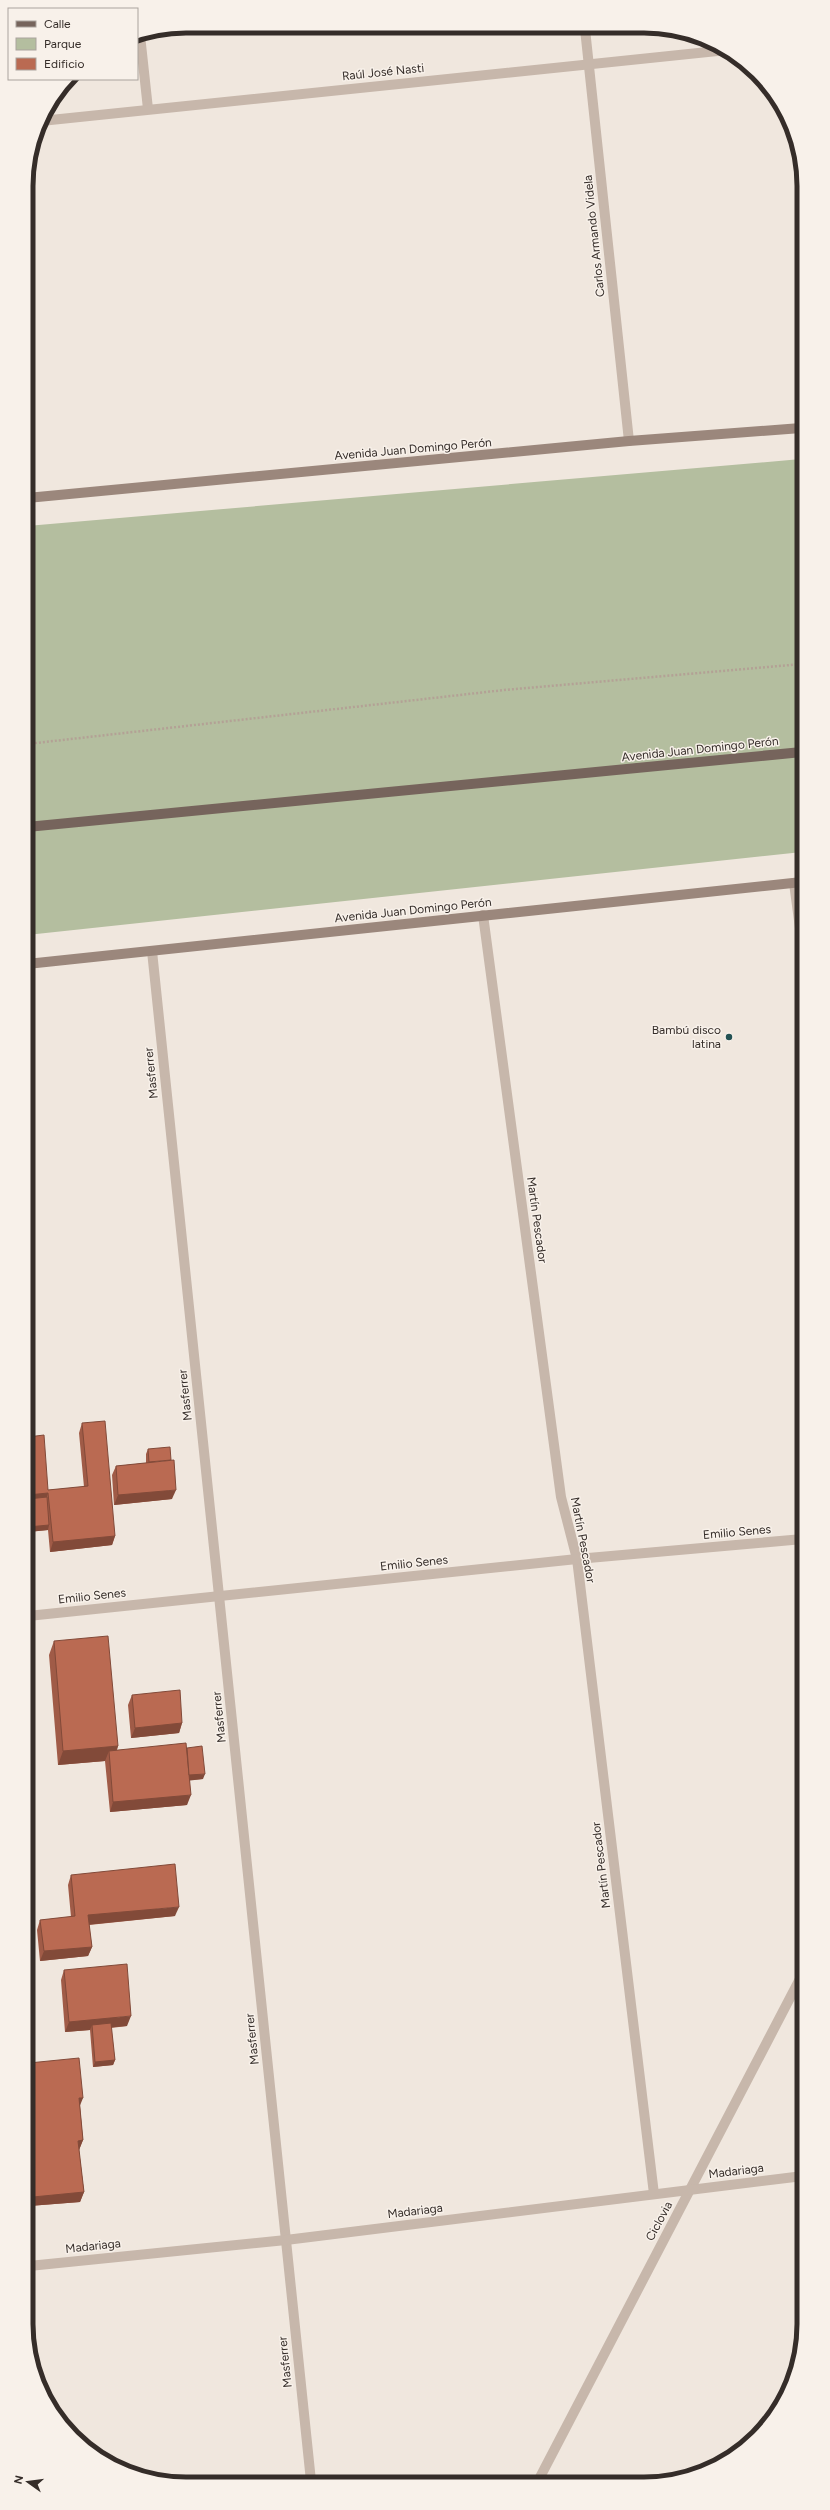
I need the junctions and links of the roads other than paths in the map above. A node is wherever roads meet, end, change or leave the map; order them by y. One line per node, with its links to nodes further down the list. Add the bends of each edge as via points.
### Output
1 (586, 33): 4 (street, Carlos Armando Videla)
2 (141, 40): 5 (street)
3 (717, 51): 4 (street, Raúl José Nasti)
4 (589, 64): 5 (street, Raúl José Nasti); 8 (street, Carlos Armando Videla)
5 (148, 109): 6 (street, Raúl José Nasti)
6 (48, 120)
7 (797, 428): 8 (main road, Avenida Juan Domingo Perón)
8 (629, 441): 9 (main road, Avenida Juan Domingo Perón)
9 (33, 497)
10 (797, 752): 11 (main road, Avenida Juan Domingo Perón)
11 (33, 826)
12 (797, 882): 13 (main road, Avenida Juan Domingo Perón)
13 (483, 915): 14 (main road, Avenida Juan Domingo Perón); 17 (street, Martín Pescador, via 561,1497)
14 (152, 951): 15 (main road, Avenida Juan Domingo Perón); 18 (street, Masferrer)
15 (33, 963)
16 (797, 1540): 17 (street, Emilio Senes)
17 (576, 1559): 18 (street, Emilio Senes); 23 (street, Martín Pescador)
18 (219, 1596): 19 (street, Emilio Senes); 24 (street, Masferrer)
19 (33, 1615)
20 (797, 1985): 22 (street, Ciclovia)
21 (797, 2177): 22 (street, Madariaga)
22 (690, 2190): 23 (street, Madariaga); 27 (street, Ciclovia)
23 (654, 2194): 24 (street, Madariaga)
24 (286, 2240): 25 (street, Madariaga); 26 (street, Masferrer)
25 (33, 2266)
26 (311, 2477)
27 (540, 2477)

